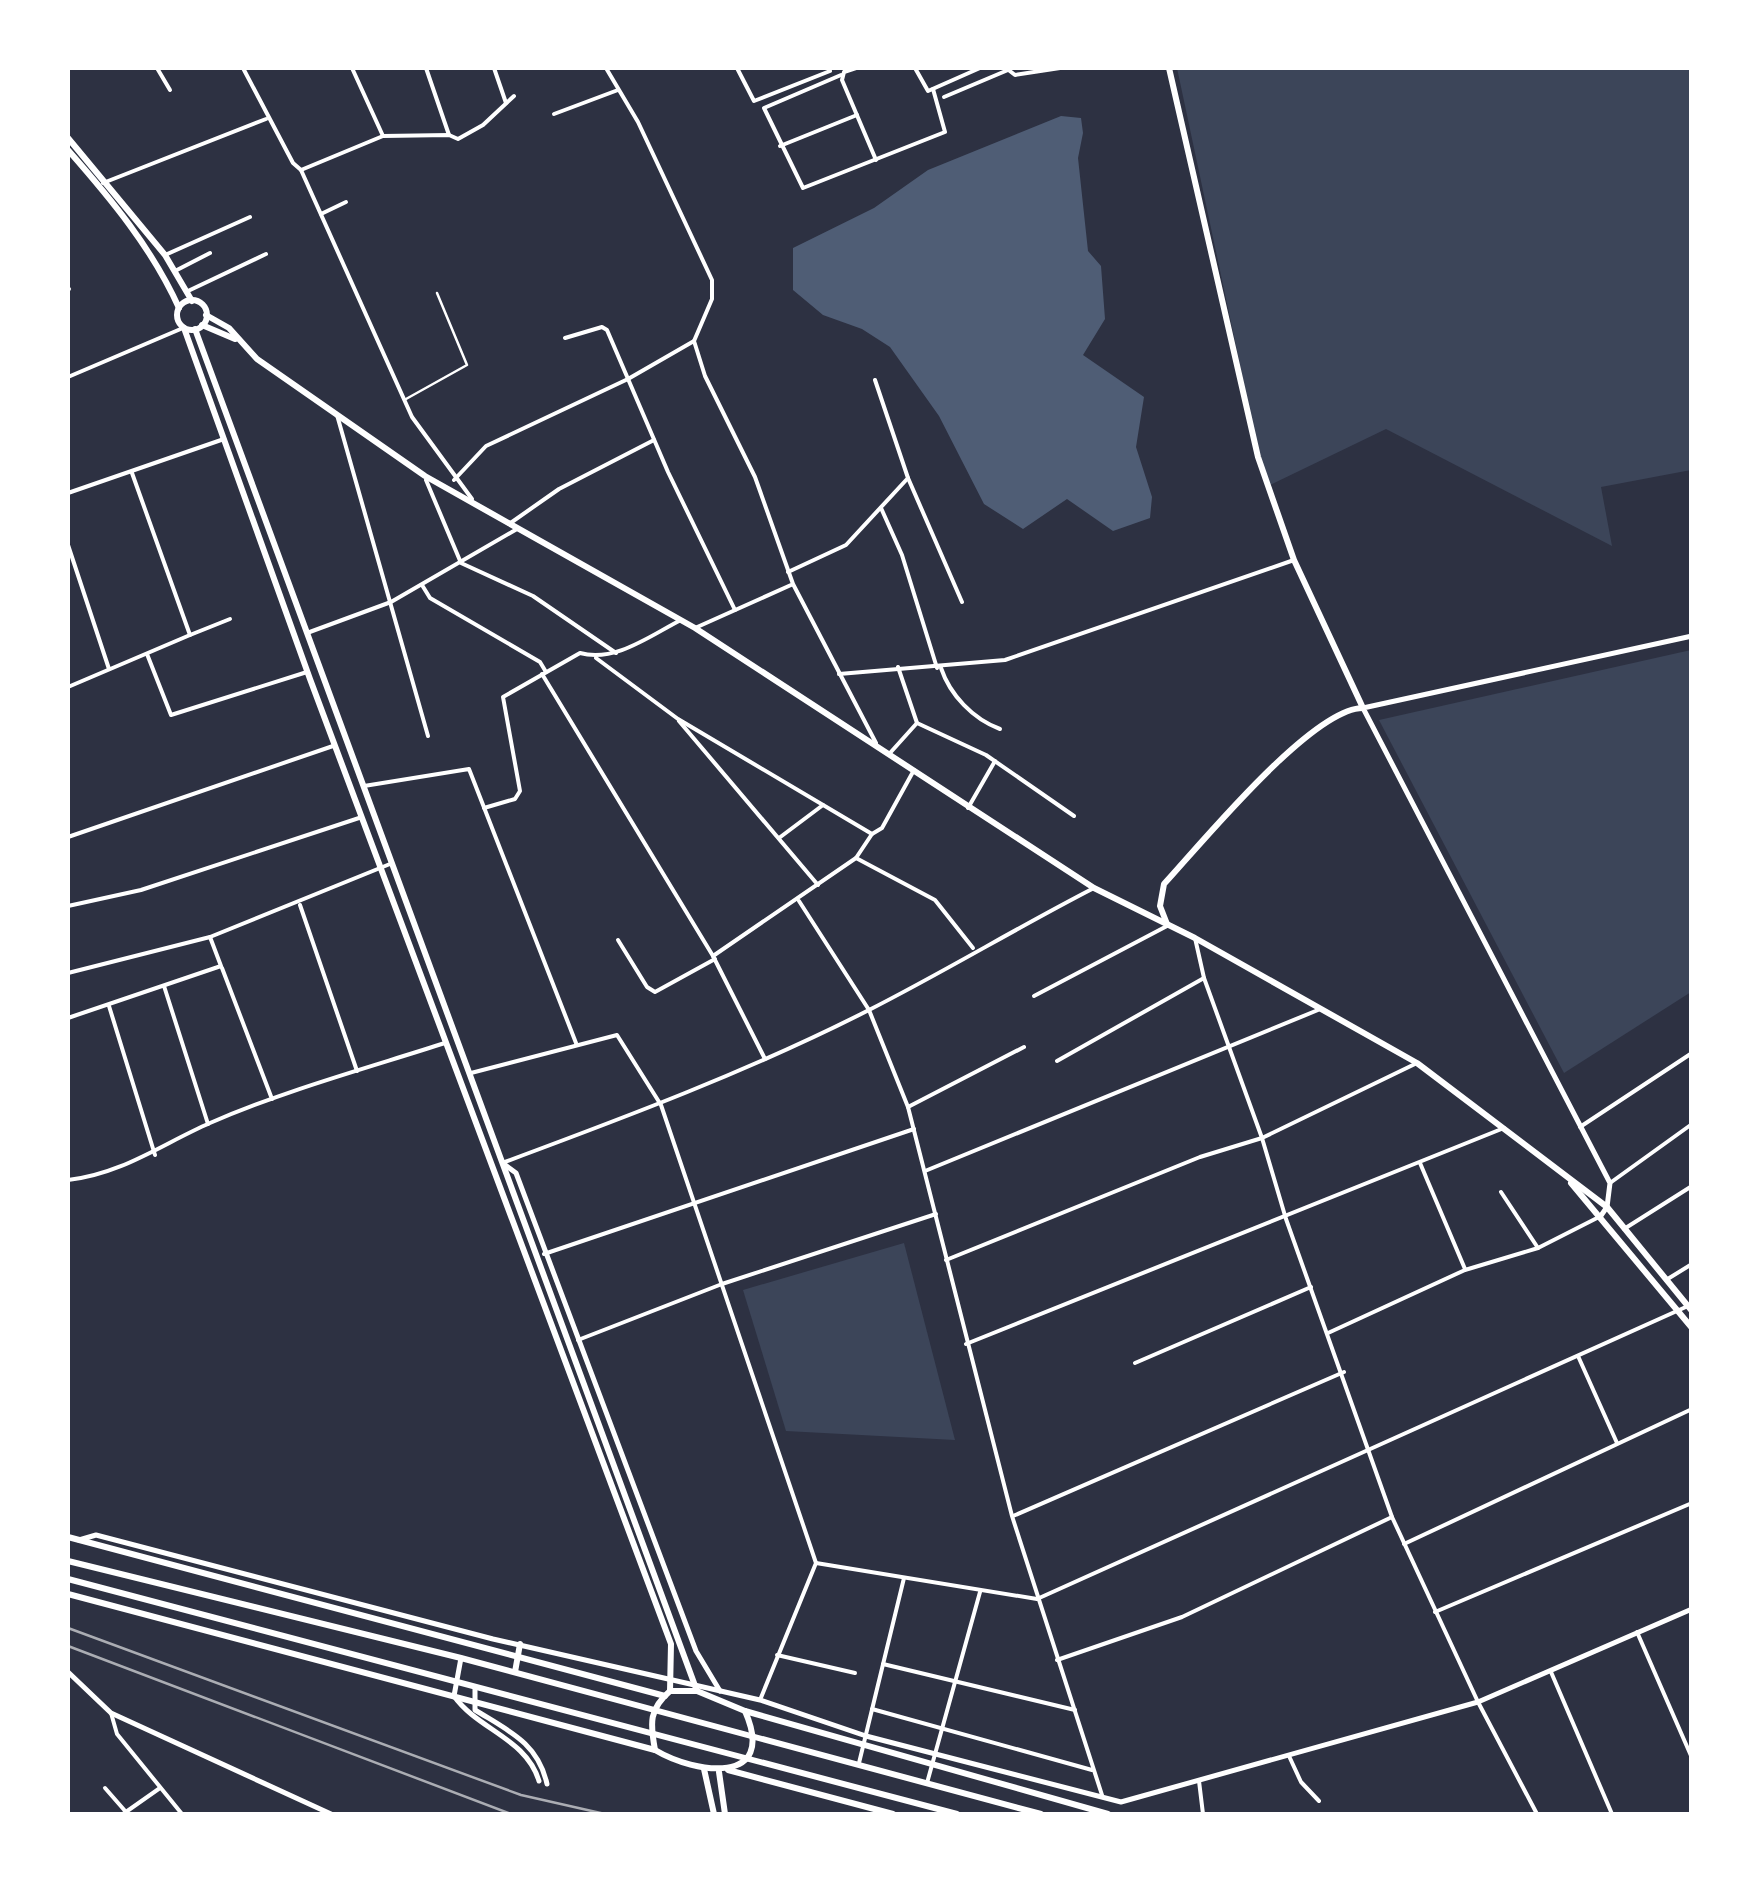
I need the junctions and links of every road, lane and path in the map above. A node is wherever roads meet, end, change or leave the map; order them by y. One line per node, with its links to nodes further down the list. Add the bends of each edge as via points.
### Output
1 (157, 68): 17 (street)
2 (245, 68): 24 (street)
3 (352, 68): 26 (street)
4 (426, 68): 25 (street)
5 (494, 68): 21 (street)
6 (606, 68): 18 (street)
7 (737, 68): 14 (street, via 754,101)
8 (856, 68): 15 (street)
9 (914, 68): 16 (street, via 924,89)
10 (980, 68): 16 (street)
11 (1060, 68): 13 (street, via 1016,76)
12 (1169, 68): 67 (main road, via 1258,457)
13 (1007, 69): 20 (street)
14 (830, 71)
15 (841, 76): 23 (street); 28 (street, via 764,108)
16 (933, 89): 30 (street, via 945,132)
17 (170, 90)
18 (618, 90): 22 (street); 49 (street, via 712,280 712,299)
19 (514, 96): 21 (street)
20 (944, 97)
21 (506, 104): 25 (street, via 458,139)
22 (554, 114)
23 (857, 115): 28 (street); 30 (street)
24 (268, 118): 31 (street); 32 (street)
25 (450, 135): 26 (street)
26 (383, 136): 31 (street)
27 (68, 138): 32 (main road)
28 (780, 146): 30 (street, via 803,188)
29 (68, 150): 32 (main road)
30 (876, 160)
31 (302, 170): 34 (street)
32 (101, 183): 38 (main road); 43 (main road)
33 (346, 202): 34 (street)
34 (322, 214): 53 (street)
35 (250, 217): 38 (street)
36 (210, 253): 39 (street)
37 (266, 254): 40 (street)
38 (165, 256): 39 (main road)
39 (175, 270): 40 (main road)
40 (188, 291): 42 (main road)
41 (438, 293): 53 (street, via 468,366)
42 (192, 301): 43 (main road); 44 (main road)
43 (179, 308): 46 (main road)
44 (206, 315): 45 (main road); 48 (main road)
45 (199, 327): 46 (main road); 48 (main road); 78 (main road)
46 (184, 328): 50 (street); 55 (main road)
47 (565, 338): 51 (street, via 604,328)
48 (237, 339): 54 (main road)
49 (694, 341): 51 (street); 69 (street, via 755,477)
50 (68, 377)
51 (628, 379): 56 (street); 60 (street, via 486,446)
52 (875, 380): 59 (street)
53 (404, 400): 60 (street)
54 (337, 416): 58 (main road); 72 (street)
55 (224, 439): 57 (street); 87 (main road)
56 (654, 440): 64 (street); 74 (street)
57 (132, 473): 61 (street); 79 (street)
58 (425, 476): 62 (main road); 68 (street)
59 (908, 478): 63 (street); 73 (street)
60 (454, 480): 62 (street)
61 (68, 493)
62 (475, 503): 64 (main road)
63 (881, 508): 69 (street, via 846,545); 85 (street)
64 (508, 524): 65 (main road)
65 (517, 530): 68 (street); 76 (main road)
66 (68, 545): 86 (street)
67 (1294, 560): 85 (street, via 1005,660); 91 (main road)
68 (460, 563): 71 (street); 81 (street, via 532,596)
69 (788, 572): 70 (street)
70 (793, 584): 74 (street); 89 (street)
71 (422, 585): 72 (street); 88 (street, via 430,598 540,662)
72 (391, 602): 78 (street); 95 (street)
73 (962, 602)
74 (735, 610): 77 (street)
75 (230, 619): 79 (street)
76 (681, 620): 77 (main road); 81 (street)
77 (695, 628): 96 (main road)
78 (305, 634): 101 (main road)
79 (190, 636): 82 (street)
80 (1692, 636): 91 (street)
81 (616, 652): 83 (street)
82 (147, 654): 86 (street); 87 (street, via 171,716)
83 (596, 658): 88 (street, via 580,654); 92 (street)
84 (898, 667): 85 (street); 89 (street); 93 (street)
85 (939, 668): 94 (street, via 955,696)
86 (110, 669): 90 (street)
87 (307, 672): 97 (main road)
88 (544, 673): 103 (street, via 504,697 520,791 516,799); 122 (street)
89 (839, 674): 96 (street)
90 (68, 687)
91 (1363, 708): 117 (main road, via 1337,714 1284,757 1164,884 1160,906); 148 (street)
92 (678, 718): 102 (street); 109 (street)
93 (917, 724): 98 (street); 99 (street)
94 (1000, 728)
95 (428, 736)
96 (877, 744): 98 (main road)
97 (336, 746): 106 (main road); 108 (street)
98 (890, 753): 100 (main road)
99 (995, 761): 104 (street); 105 (street)
100 (914, 770): 104 (main road); 107 (street, via 882,828)
101 (362, 786): 103 (street, via 469,769); 111 (main road)
102 (823, 805): 107 (street); 109 (street)
103 (484, 808): 132 (street)
104 (968, 808): 113 (main road)
105 (1074, 816)
106 (362, 817): 111 (main road); 116 (street, via 141,890)
107 (872, 834): 110 (street)
108 (68, 837)
109 (778, 838): 112 (street)
110 (856, 858): 112 (street); 121 (street, via 935,900)
111 (386, 866): 115 (street); 133 (main road); 141 (main road)
112 (818, 886): 114 (street)
113 (1094, 888): 117 (main road); 121 (street)
114 (799, 901): 122 (street); 130 (street)
115 (300, 904): 118 (street); 140 (street)
116 (68, 906)
117 (1168, 925): 119 (main road); 127 (street)
118 (210, 937): 123 (street); 124 (street)
119 (1195, 938): 125 (street); 129 (main road)
120 (618, 940): 122 (street, via 646,987 656,992)
121 (974, 949): 130 (street)
122 (714, 958): 137 (street)
123 (221, 966): 126 (street); 142 (street)
124 (68, 973)
125 (1204, 978): 135 (street); 138 (street)
126 (164, 986): 128 (street); 145 (street)
127 (1034, 996)
128 (109, 1006): 131 (street); 151 (street)
129 (1322, 1008): 135 (street); 139 (main road)
130 (869, 1010): 137 (street); 144 (street)
131 (68, 1018)
132 (576, 1042): 141 (street); 143 (street, via 616,1035)
133 (445, 1043): 140 (street); 216 (main road, via 671,1644)
134 (1024, 1048): 144 (street)
135 (1231, 1048): 150 (street); 154 (street)
136 (1692, 1053): 148 (street)
137 (765, 1059): 143 (street)
138 (1058, 1061)
139 (1416, 1064): 147 (main road); 150 (street)
140 (357, 1071): 142 (street)
141 (468, 1074): 152 (main road)
142 (272, 1099): 145 (street)
143 (660, 1105): 152 (street); 160 (street)
144 (908, 1107): 149 (street)
145 (208, 1124): 151 (street)
146 (1692, 1124): 157 (street)
147 (1506, 1127): 153 (street); 155 (main road)
148 (1580, 1127): 157 (street)
149 (914, 1129): 154 (street); 160 (street)
150 (1262, 1138): 164 (street); 168 (street)
151 (154, 1155): 156 (street)
152 (502, 1162): 167 (street, via 516,1174); 214 (main road)
153 (1420, 1163): 164 (street); 170 (street)
154 (925, 1171): 162 (street)
155 (1561, 1172): 161 (main road); 163 (main road)
156 (68, 1180)
157 (1610, 1183): 161 (street)
158 (1692, 1186): 165 (street)
159 (1501, 1192): 166 (street)
160 (694, 1204): 167 (street); 172 (street)
161 (1607, 1207): 163 (street); 165 (main road)
162 (936, 1214): 168 (street); 172 (street)
163 (1600, 1217): 166 (street); 175 (main road)
164 (1286, 1219): 173 (street); 179 (street)
165 (1624, 1229): 171 (main road)
166 (1538, 1248): 170 (street)
167 (544, 1254): 178 (street)
168 (944, 1260): 179 (street)
169 (1692, 1264): 171 (street)
170 (1466, 1270): 177 (street)
171 (1666, 1280): 174 (main road)
172 (722, 1284): 178 (street); 193 (street)
173 (1311, 1287): 177 (street); 181 (street)
174 (1690, 1309): 175 (street)
175 (1678, 1312): 176 (main road); 180 (street)
176 (1692, 1328)
177 (1328, 1333): 182 (street)
178 (578, 1340): 215 (street, via 696,1651)
179 (966, 1344): 187 (street)
180 (1578, 1356): 184 (street); 185 (street)
181 (1135, 1363)
182 (1344, 1372): 185 (street); 187 (street)
183 (1692, 1409): 184 (street)
184 (1617, 1444): 191 (street)
185 (1370, 1447): 188 (street); 198 (street)
186 (1692, 1503): 200 (street)
187 (1012, 1516): 198 (street)
188 (1392, 1517): 191 (street); 205 (street, via 1182,1617)
189 (68, 1537): 190 (main road)
190 (79, 1540): 202 (street, via 96,1535); 216 (main road)
191 (1404, 1544): 200 (street)
192 (68, 1561): 204 (main road)
193 (816, 1563): 194 (street); 203 (street)
194 (904, 1578): 196 (street); 206 (street)
195 (68, 1580): 211 (main road)
196 (980, 1592): 198 (street); 212 (street)
197 (68, 1594): 225 (main road)
198 (1037, 1600): 205 (street)
199 (1692, 1609): 201 (street)
200 (1435, 1612): 218 (street)
201 (1637, 1632): 209 (street); 228 (street)
202 (520, 1644): 208 (main road); 215 (street)
203 (778, 1655): 210 (street); 217 (street)
204 (461, 1658): 208 (main road); 211 (street)
205 (1057, 1660): 220 (street)
206 (883, 1664): 212 (street); 219 (street)
207 (68, 1672): 222 (street)
208 (515, 1672): 229 (main road)
209 (1551, 1672): 218 (street); 252 (street)
210 (855, 1673)
211 (456, 1679): 213 (main road); 233 (street, via 454,1696 465,1712 520,1748)
212 (955, 1681): 220 (street); 223 (street)
213 (475, 1684): 236 (street, via 475,1710 530,1745); 247 (main road)
214 (697, 1691): 216 (main road); 221 (main road)
215 (720, 1691): 217 (street)
216 (667, 1693): 225 (main road, via 650,1718)
217 (760, 1700): 224 (street)
218 (1478, 1702): 227 (street); 251 (street)
219 (872, 1708): 223 (street); 224 (street)
220 (1075, 1710): 231 (street)
221 (744, 1711): 232 (main road, via 751,1745); 249 (main road)
222 (111, 1713): 238 (street, via 116,1734); 243 (street)
223 (942, 1728): 226 (street); 231 (street)
224 (866, 1736): 226 (street); 229 (street)
225 (655, 1750): 230 (main road)
226 (934, 1754): 235 (street); 239 (street)
227 (1289, 1756): 234 (street); 240 (street)
228 (1692, 1758)
229 (858, 1764): 235 (main road)
230 (704, 1769): 232 (main road); 244 (main road)
231 (1092, 1770): 239 (street)
232 (723, 1771): 245 (main road); 246 (main road)
233 (539, 1781)
234 (1198, 1781): 239 (street, via 1121,1802); 250 (street)
235 (927, 1783): 248 (main road)
236 (547, 1784)
237 (105, 1788): 241 (street)
238 (160, 1788): 241 (street); 242 (street)
239 (1104, 1800)
240 (1318, 1800)
241 (124, 1813)
242 (182, 1814)
243 (332, 1814)
244 (714, 1814)
245 (726, 1814)
246 (893, 1814)
247 (957, 1814)
248 (1042, 1814)
249 (1108, 1814)
250 (1203, 1814)
251 (1537, 1814)
252 (1612, 1814)

